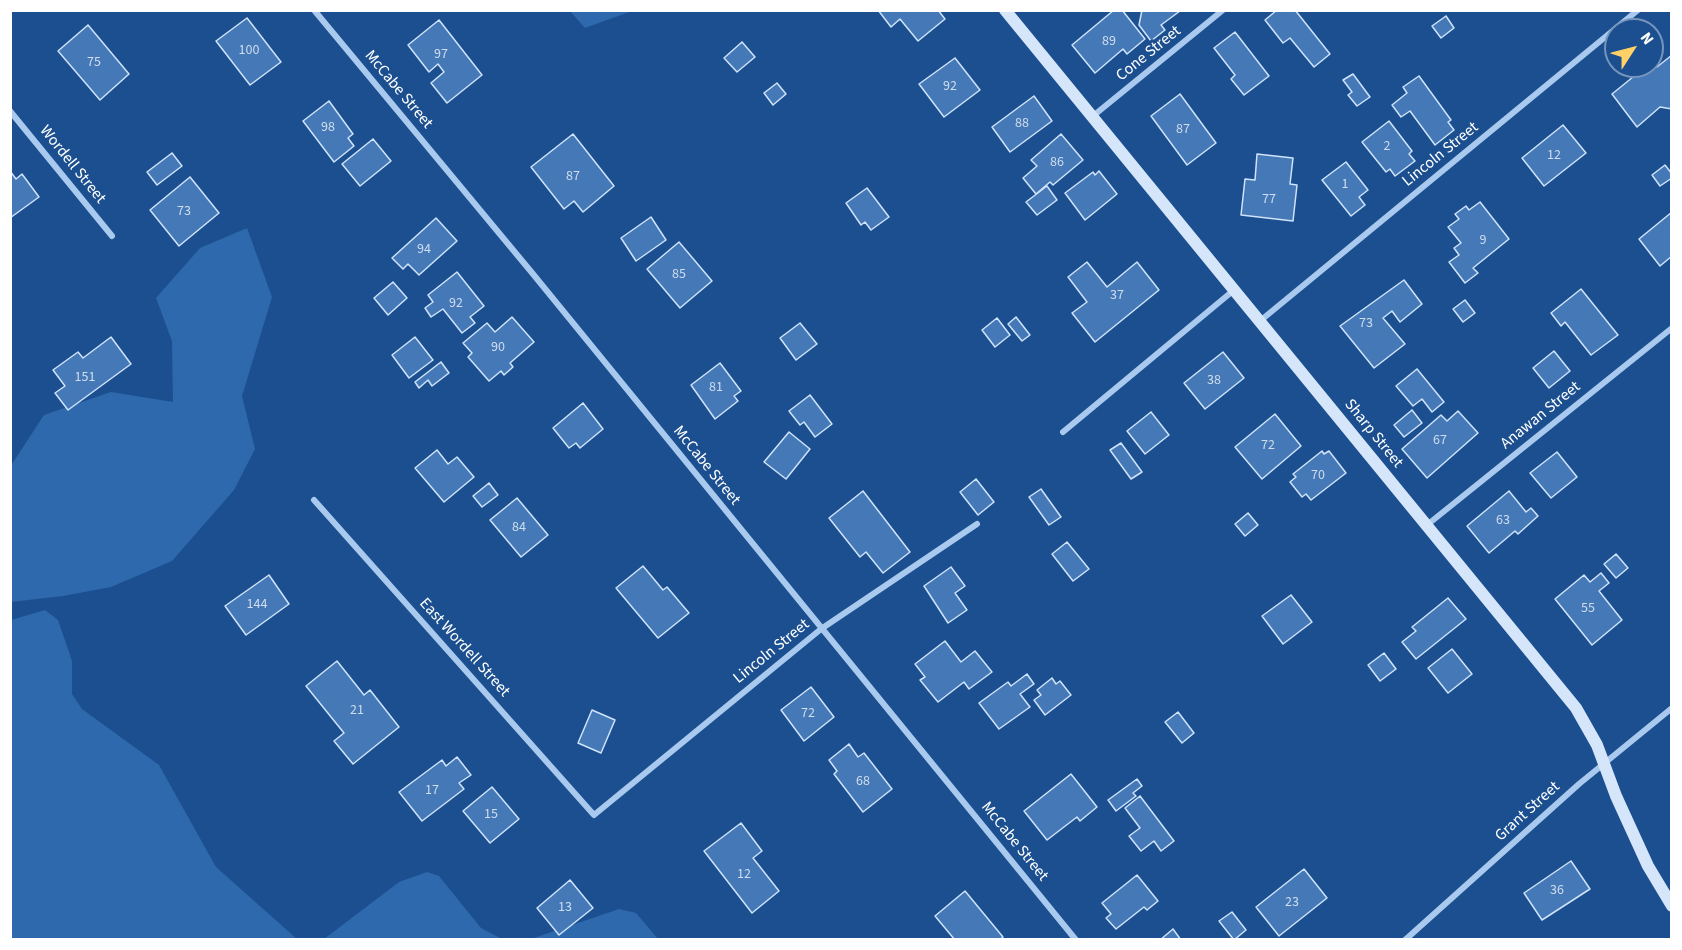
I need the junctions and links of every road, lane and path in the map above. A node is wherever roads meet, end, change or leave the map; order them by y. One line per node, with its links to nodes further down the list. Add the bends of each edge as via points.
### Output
1 (314, 10): 15 (street, McCabe Street)
2 (1005, 10): 6 (street, Sharp Street)
3 (1223, 10): 6 (street, Cone Street)
4 (1638, 10): 9 (street, Lincoln Street)
5 (10, 111): 7 (street, Wordell Street)
6 (1092, 117): 8 (street, Sharp Street)
7 (112, 236)
8 (1234, 290): 9 (street, Sharp Street); 11 (street)
9 (1260, 321): 14 (street, Sharp Street)
10 (1671, 328): 14 (street, Anawan Street)
11 (1064, 432)
12 (314, 500): 18 (street, East Wordell Street)
13 (977, 524): 15 (street, Lincoln Street)
14 (1426, 525): 17 (street, Sharp Street, via 1576,708)
15 (821, 629): 18 (street, Lincoln Street); 20 (street, McCabe Street)
16 (1671, 708): 17 (street, Grant Street)
17 (1604, 763): 19 (street, Sharp Street, via 1648,866); 21 (street, Grant Street)
18 (594, 815)
19 (1671, 906)
20 (1076, 939)
21 (1406, 939)

